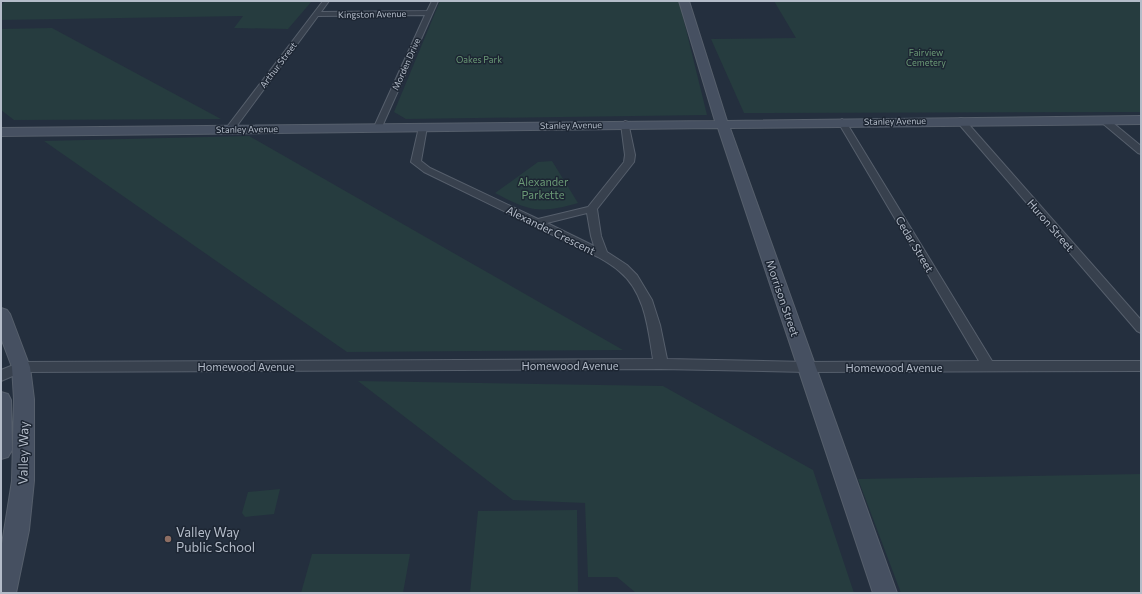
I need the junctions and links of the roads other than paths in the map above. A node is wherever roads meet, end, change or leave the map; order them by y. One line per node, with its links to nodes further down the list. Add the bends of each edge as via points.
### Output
1 (326, 1): 5 (street, Arthur Street)
2 (435, 1): 4 (street, Morden Drive)
3 (684, 1): 10 (main road, Morrison Street)
4 (429, 13): 5 (street, Kingston Avenue); 12 (street, Morden Drive)
5 (316, 14): 14 (street, Arthur Street)
6 (1104, 120): 7 (main road, Stanley Avenue); 8 (main road, Stanley Avenue); 16 (street)
7 (1141, 120)
8 (961, 121): 9 (main road, Stanley Avenue); 21 (street, Huron Street)
9 (842, 122): 10 (main road, Stanley Avenue); 23 (street, Cedar Street)
10 (722, 123): 11 (main road, Stanley Avenue); 26 (main road, Morrison Street)
11 (625, 124): 13 (main road, Stanley Avenue); 17 (street, via 629,162)
12 (378, 127): 13 (main road, Stanley Avenue); 14 (main road, Stanley Avenue)
13 (423, 127): 18 (street, Alexander Crescent, via 416,162 427,170)
14 (230, 129): 15 (main road, Stanley Avenue)
15 (1, 132)
16 (1141, 152)
17 (592, 209): 18 (street); 19 (street)
18 (536, 223): 19 (street, Alexander Crescent)
19 (602, 254): 22 (street, Alexander Crescent, via 624,269 638,285 648,304)
20 (1, 314): 25 (main road, Valley Way)
21 (1141, 328)
22 (661, 364): 25 (street, Homewood Avenue); 26 (street, Homewood Avenue)
23 (989, 366): 24 (street, Homewood Avenue); 26 (street, Homewood Avenue)
24 (1141, 366)
25 (21, 368): 27 (street, Homewood Avenue); 30 (main road, Valley Way, via 24,399 23,481 17,530)
26 (807, 368): 31 (main road, Morrison Street)
27 (1, 376)
28 (1, 400): 29 (main road, Valley Way)
29 (1, 450)
30 (4, 593)
31 (885, 593)

